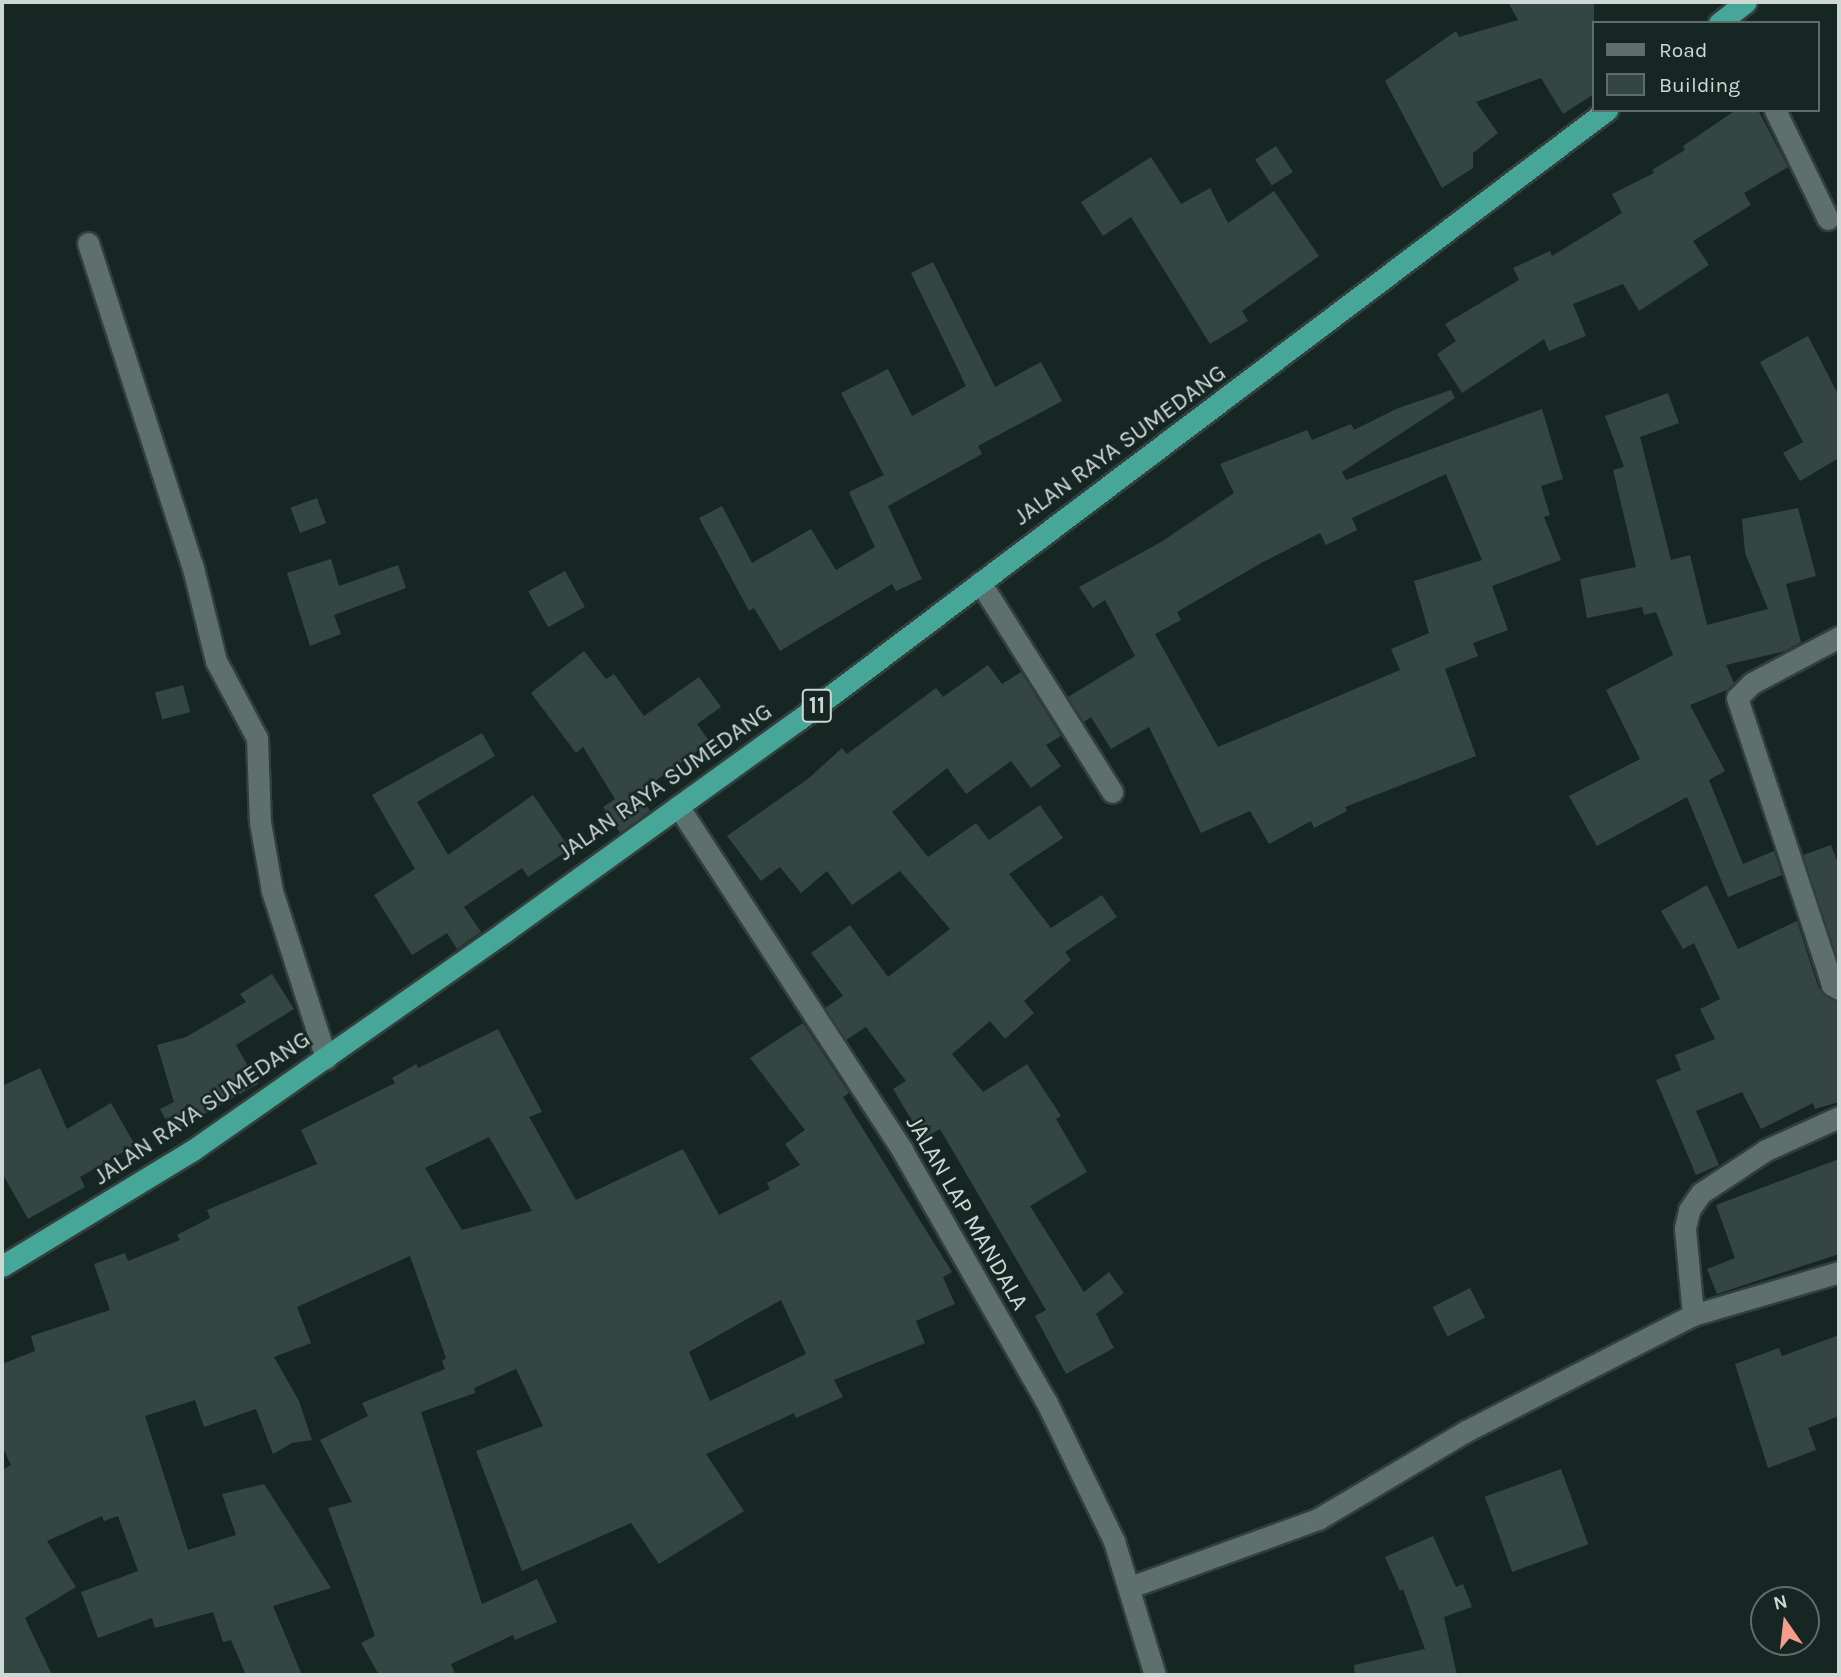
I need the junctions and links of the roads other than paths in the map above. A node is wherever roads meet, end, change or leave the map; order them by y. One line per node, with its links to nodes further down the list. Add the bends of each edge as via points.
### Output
1 (1746, 2): 2 (highway)
2 (1723, 21)
3 (1604, 112): 7 (highway, JALAN RAYA SUMEDANG / 11)
4 (1776, 112): 5 (street)
5 (1828, 219)
6 (88, 243): 12 (street, via 193,568 216,661 257,738 260,822 272,891)
7 (980, 582): 9 (street); 10 (highway, JALAN RAYA SUMEDANG / 11)
8 (1839, 637): 11 (street, via 1752,683 1737,698 1832,985)
9 (1112, 792)
10 (678, 806): 12 (highway, JALAN RAYA SUMEDANG / 11); 17 (street, JALAN LAP MANDALA, via 916,1174 1046,1401 1114,1541)
11 (1839, 989)
12 (326, 1058): 14 (highway, JALAN RAYA SUMEDANG / 11, via 193,1150)
13 (1839, 1117): 16 (street, via 1766,1150 1701,1193 1689,1210 1685,1228)
14 (2, 1266)
15 (1839, 1272): 16 (street)
16 (1693, 1315): 17 (street, via 1466,1431 1318,1519)
17 (1130, 1587): 18 (street, JALAN LAP MANDALA)
18 (1155, 1675)

